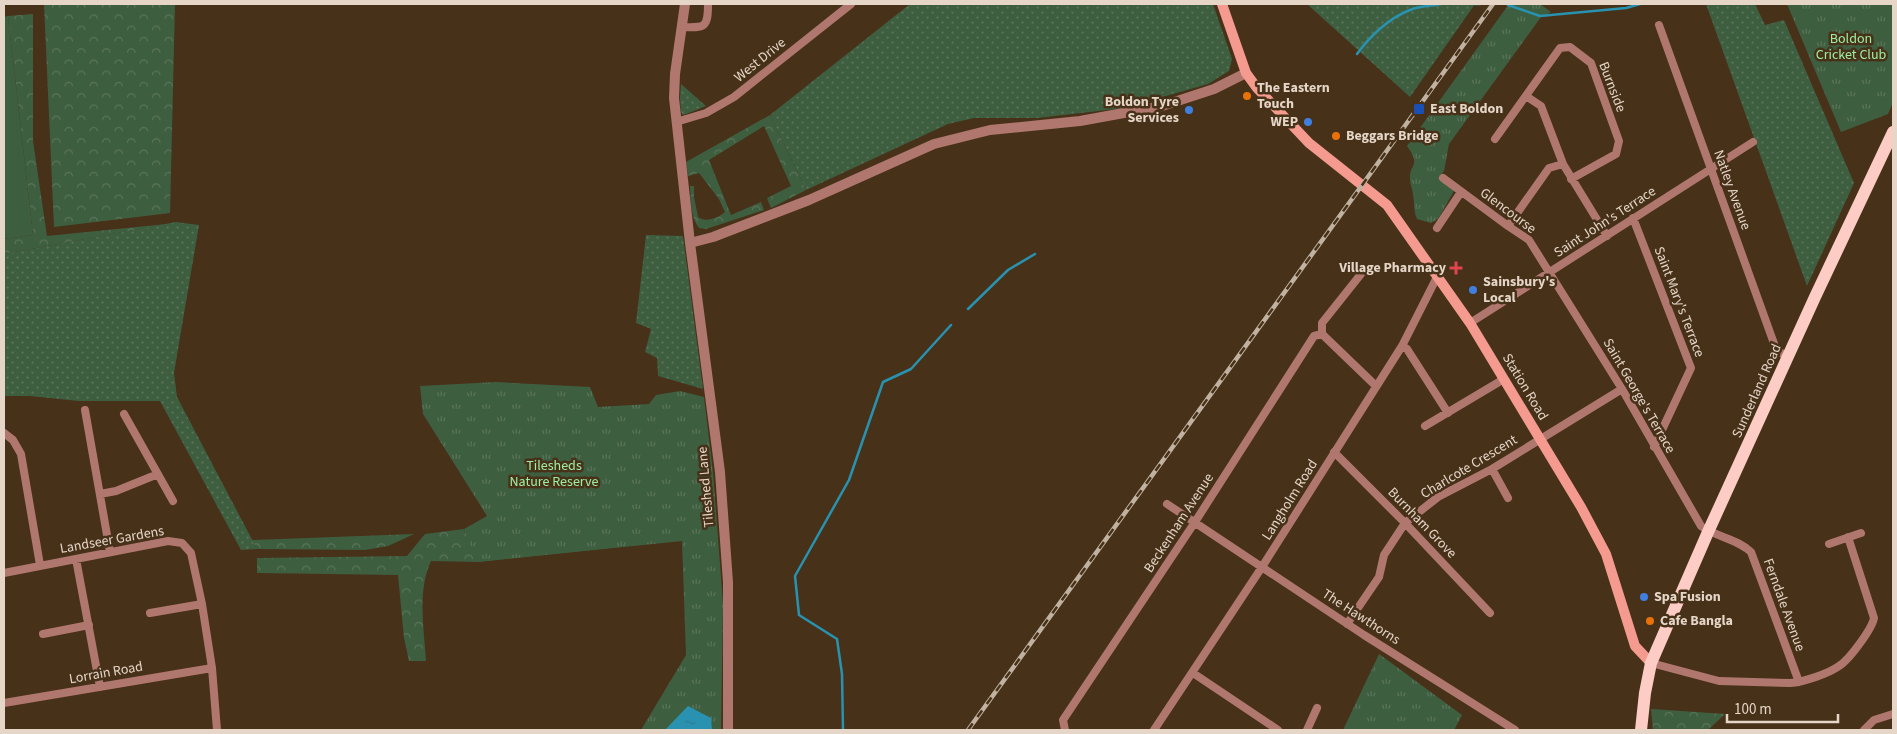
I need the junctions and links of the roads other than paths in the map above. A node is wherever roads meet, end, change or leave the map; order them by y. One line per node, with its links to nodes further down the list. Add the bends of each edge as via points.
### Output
1 (685, 4): 6 (street, Tileshed Lane)
2 (708, 4): 6 (street, via 708,21 704,25)
3 (851, 4): 9 (street, West Drive, via 734,96 706,113)
4 (1222, 4): 7 (main road, Station Road)
5 (1659, 25): 14 (street, Natley Avenue)
6 (682, 27): 9 (street, Tileshed Lane, via 675,74)
7 (1246, 73): 22 (street, via 1214,89 1162,106 1080,121 990,130 934,144 809,200 714,237); 25 (main road, Station Road, via 1309,144 1387,205)
8 (1526, 96): 11 (street, Burnside); 13 (street, via 1541,106); 16 (street, Burnside, via 1560,48 1570,46 1591,62 1619,141 1616,154)
9 (676, 122): 22 (street, Tileshed Lane)
10 (1893, 132): 29 (main road, Sunderland Road)
11 (1495, 139)
12 (1752, 142): 14 (street, Saint John's Terrace)
13 (1563, 164): 16 (street); 19 (street, via 1549,168)
14 (1711, 168): 18 (street, Saint John's Terrace); 29 (street, Natley Avenue, via 1776,349)
15 (1443, 178): 17 (street, Glencourse)
16 (1571, 179): 21 (street)
17 (1461, 192): 19 (street, Glencourse); 20 (street)
18 (1634, 218): 21 (street, Saint John's Terrace); 39 (street, Saint Mary's Terrace, via 1691,368)
19 (1508, 226): 23 (street, Glencourse, via 1530,240)
20 (1437, 228)
21 (1606, 236): 23 (street, Saint John's Terrace)
22 (690, 243): 73 (street, Tileshed Lane, via 720,472 728,582)
23 (1551, 272): 26 (street, Saint John's Terrace); 32 (street, Saint George's Terrace)
24 (1361, 274): 27 (street, via 1322,323)
25 (1436, 277): 26 (main road, Station Road); 28 (street, Langholm Road)
26 (1470, 322): 30 (main road, Station Road)
27 (1322, 334): 31 (street); 47 (street, Beckenham Avenue, via 1314,336)
28 (1402, 346): 31 (street, Langholm Road); 34 (street)
29 (1788, 358): 49 (main road, Sunderland Road)
30 (1504, 379): 34 (street); 38 (main road, Station Road)
31 (1376, 386): 40 (street, Langholm Road)
32 (1622, 389): 38 (street, Charlcote Crescent); 39 (street, Saint George's Terrace)
33 (85, 410): 43 (street)
34 (1448, 413): 36 (street)
35 (124, 414): 42 (street)
36 (1425, 426)
37 (4, 433): 55 (street, via 14,440 21,454)
38 (1540, 439): 41 (street, Charlcote Crescent); 64 (main road, Station Road, via 1606,554 1635,646)
39 (1654, 447): 49 (street, Saint George's Terrace, via 1701,526)
40 (1334, 452): 48 (street, Burnham Grove); 56 (street, Langholm Road)
41 (1492, 469): 44 (street); 48 (street, Charlcote Crescent, via 1438,497)
42 (158, 474): 43 (street); 45 (street)
43 (100, 494): 53 (street)
44 (1508, 498)
45 (173, 501)
46 (1167, 504): 47 (street, The Hawthorns)
47 (1194, 522): 56 (street, The Hawthorns); 74 (street, Beckenham Avenue, via 1064,720)
48 (1405, 523): 60 (street, Burnham Grove); 61 (street, Charlcote Crescent, via 1384,555 1379,577)
49 (1708, 532): 64 (main road, Sunderland Road); 67 (street, Ferndale Avenue, via 1751,552)
50 (1861, 533): 51 (street)
51 (1848, 537): 52 (street); 67 (street, via 1874,618 1870,630 1838,667)
52 (1829, 544)
53 (110, 552): 54 (street, Landseer Gardens); 58 (street, Landseer Gardens, via 168,542 182,543 191,553)
54 (76, 559): 55 (street, Landseer Gardens); 62 (street)
55 (40, 565): 57 (street, Landseer Gardens)
56 (1262, 567): 61 (street, The Hawthorns); 66 (street, Langholm Road)
57 (4, 573)
58 (202, 604): 59 (street); 65 (street, Landseer Gardens)
59 (150, 613)
60 (1490, 613)
61 (1347, 624): 78 (street, The Hawthorns)
62 (89, 625): 63 (street); 68 (street)
63 (43, 634)
64 (1651, 664): 67 (street, via 1719,681); 79 (main road, Sunderland Road, via 1644,693)
65 (212, 668): 68 (street, Lorrain Road); 72 (street, Landseer Gardens)
66 (1192, 673): 75 (street, Langholm Road); 76 (street)
67 (1798, 682)
68 (100, 687): 69 (street, Lorrain Road)
69 (4, 703)
70 (1317, 708): 77 (street)
71 (1893, 714): 80 (street, via 1874,720)
72 (217, 730)
73 (728, 730)
74 (1065, 730)
75 (1154, 730)
76 (1278, 730)
77 (1307, 730)
78 (1515, 730)
79 (1641, 730)
80 (1864, 730)

